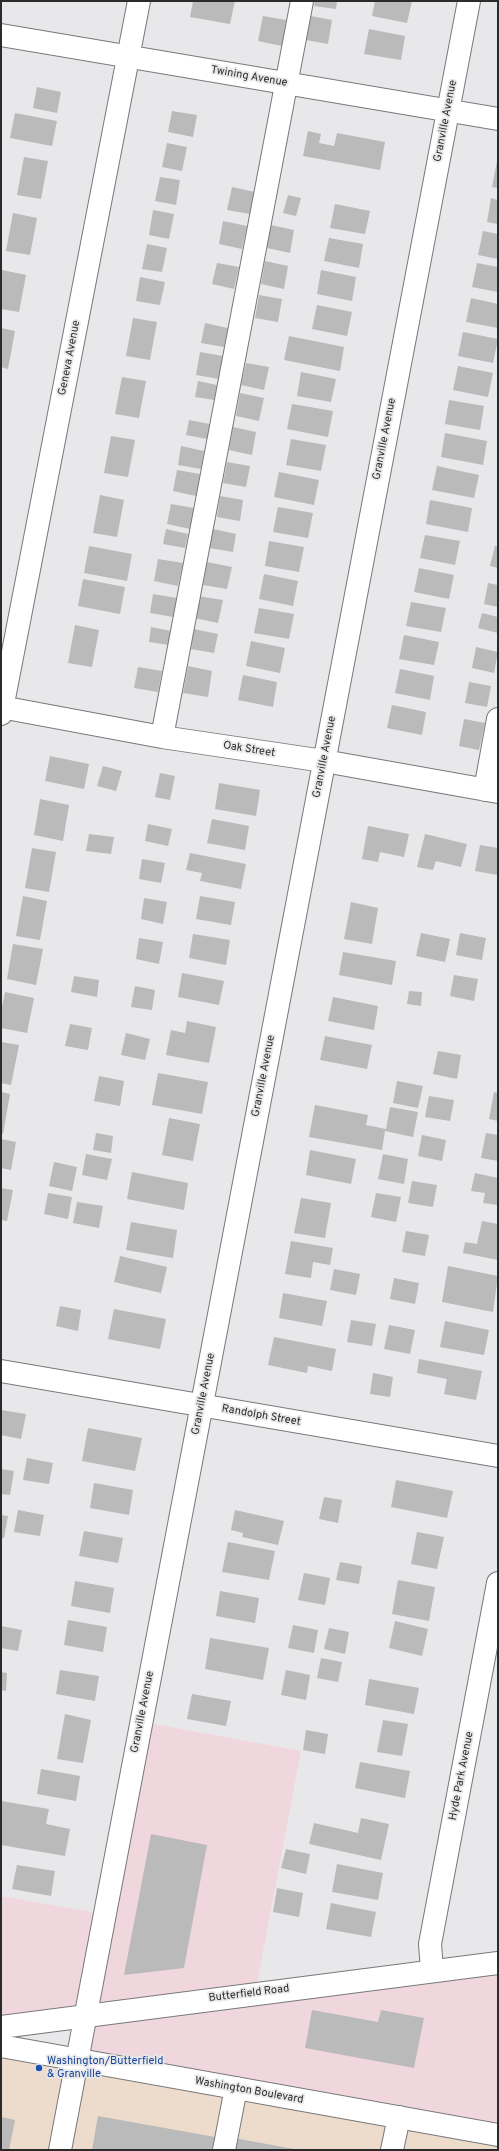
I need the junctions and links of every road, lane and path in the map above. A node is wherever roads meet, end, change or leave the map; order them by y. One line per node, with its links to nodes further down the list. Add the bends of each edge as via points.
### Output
1 (139, 1): 5 (street, Geneva Avenue)
2 (302, 1): 6 (street)
3 (469, 1): 7 (street, Granville Avenue)
4 (1, 35): 5 (street, Twining Avenue)
5 (129, 57): 6 (street, Twining Avenue); 9 (street, Geneva Avenue)
6 (287, 84): 7 (street, Twining Avenue); 11 (street)
7 (448, 110): 8 (street, Twining Avenue); 12 (street, Granville Avenue)
8 (498, 119)
9 (1, 710): 11 (street, Oak Street)
10 (498, 719): 13 (street)
11 (162, 737): 12 (street, Oak Street)
12 (324, 761): 13 (street, Oak Street); 15 (street, Granville Avenue)
13 (492, 791)
14 (1, 1372): 15 (street, Randolph Street)
15 (201, 1405): 16 (street, Randolph Street); 20 (street, Granville Avenue)
16 (498, 1456)
17 (498, 1583): 19 (street, Hyde Park Avenue, via 430,1944)
18 (498, 1962): 19 (street, Butterfield Road)
19 (432, 1970): 20 (street, Butterfield Road)
20 (86, 2015): 21 (street, Butterfield Road); 23 (street, Granville Avenue)
21 (1, 2027)
22 (1, 2046): 23 (street, Washington Boulevard)
23 (77, 2060): 24 (street, Washington Boulevard); 27 (street, Granville Avenue)
24 (236, 2088): 25 (street, Washington Boulevard); 28 (street)
25 (399, 2117): 26 (street, Washington Boulevard); 29 (street)
26 (498, 2135)
27 (60, 2150)
28 (224, 2150)
29 (392, 2150)

